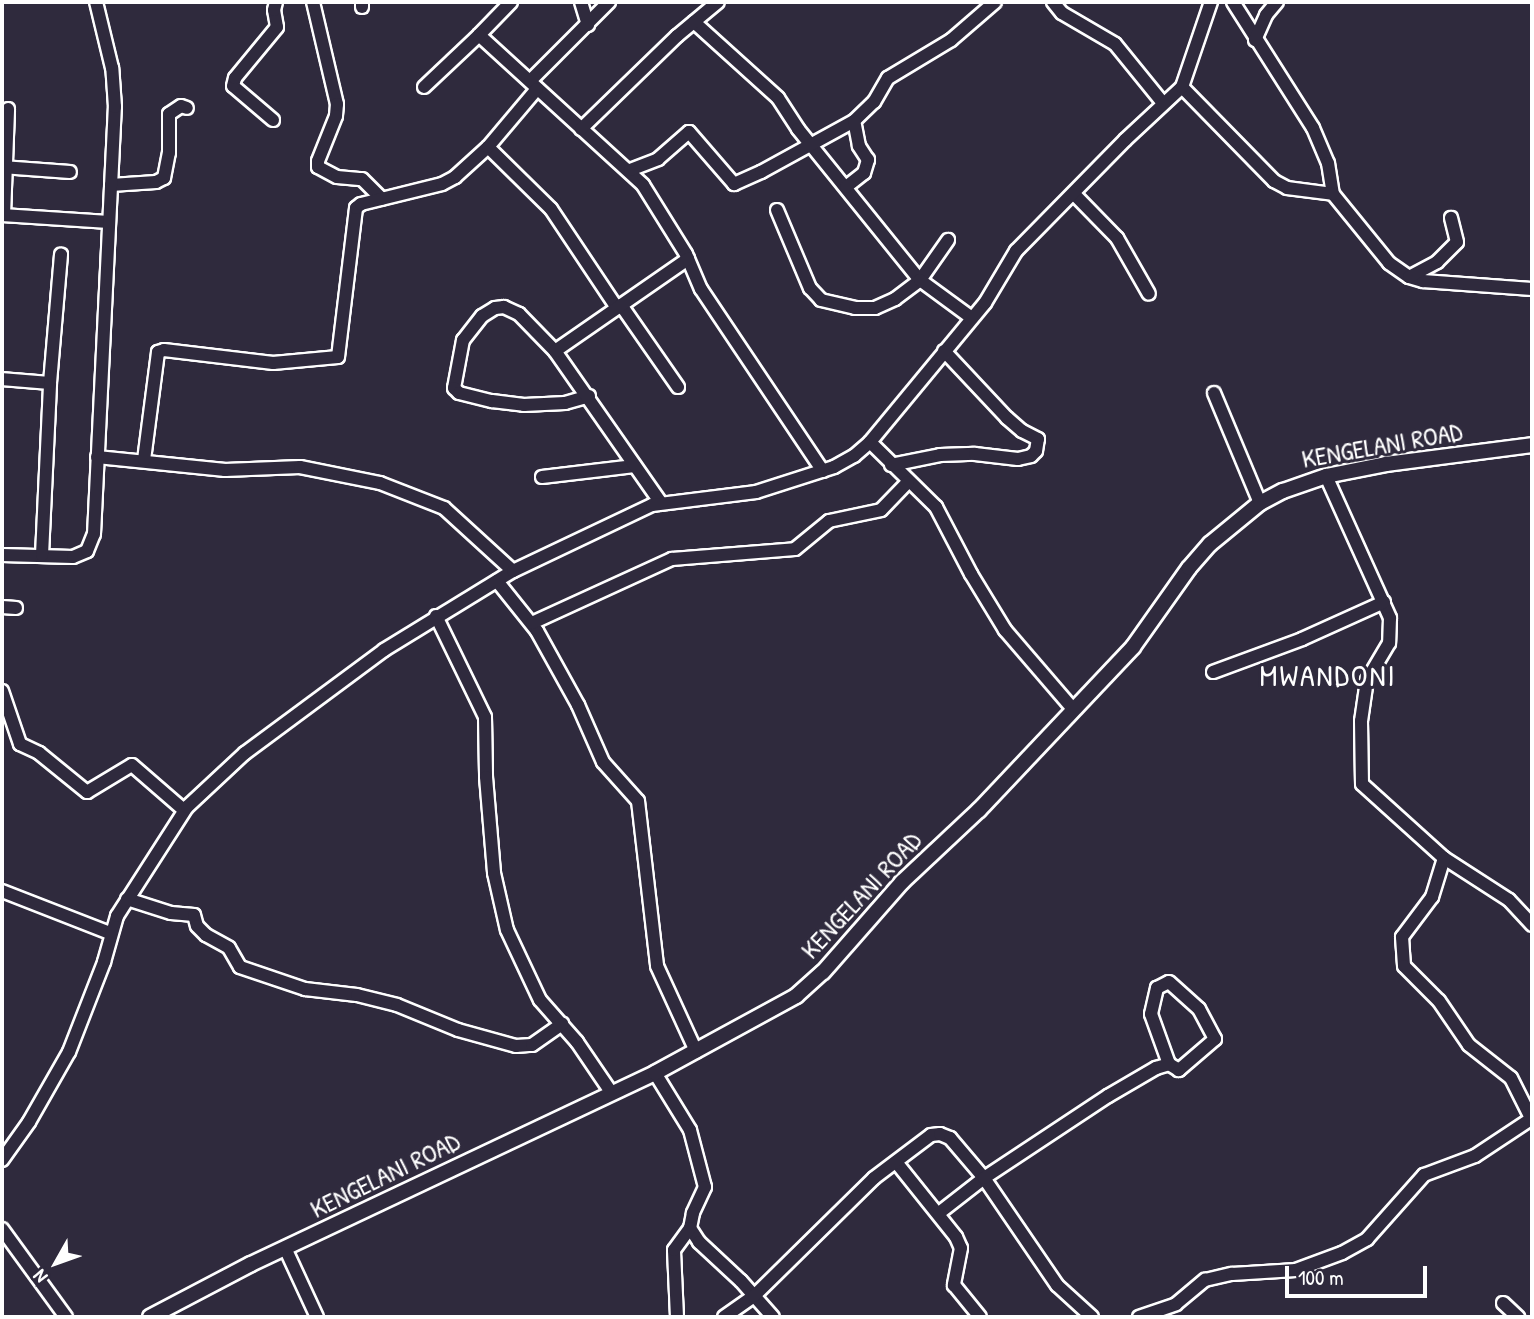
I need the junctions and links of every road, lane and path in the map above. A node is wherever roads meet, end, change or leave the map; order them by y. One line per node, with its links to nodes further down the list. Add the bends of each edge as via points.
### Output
1 (96, 2): 31 (street, via 114,90)
2 (276, 2): 23 (street, via 277,27 233,86)
3 (313, 2): 35 (street, via 337,104 318,167 337,177 362,179)
4 (581, 2): 14 (street)
5 (609, 2): 14 (street)
6 (718, 2): 13 (street)
7 (995, 2): 24 (street, via 951,40 888,78 874,102)
8 (1053, 2): 20 (street, via 1062,13 1115,44)
9 (1211, 2): 19 (street)
10 (1233, 2): 16 (street)
11 (1277, 2): 16 (street)
12 (506, 3): 15 (street)
13 (694, 22): 25 (street); 26 (street, via 778,97)
14 (589, 25): 17 (street)
15 (479, 34): 17 (street); 18 (street)
16 (1255, 40): 34 (street, via 1314,128 1328,163)
17 (533, 85): 25 (street); 27 (street)
18 (424, 87)
19 (1182, 87): 20 (street); 34 (street, via 1274,181 1287,188)
20 (1163, 103): 33 (street)
21 (187, 108): 31 (street, via 181,106 169,114 164,178)
22 (8, 109): 28 (street)
23 (273, 120)
24 (854, 121): 26 (street); 32 (street, via 859,146 869,160 864,173)
25 (581, 129): 29 (street)
26 (812, 146): 29 (street, via 734,184 689,132 658,159); 32 (street)
27 (488, 147): 35 (street, via 448,182); 47 (street, via 551,209)
28 (4, 167): 30 (street); 37 (street)
29 (630, 170): 42 (street)
30 (70, 172)
31 (111, 185): 39 (street)
32 (846, 187): 44 (street)
33 (1074, 194): 46 (street, via 1118,238); 48 (street, via 1016,251)
34 (1333, 194): 43 (street, via 1381,254)
35 (382, 199): 59 (street, via 361,204 355,212 338,357 273,363 160,351)
36 (777, 210): 44 (street, via 810,288 821,300 874,308)
37 (3, 215): 39 (street)
38 (1451, 218): 43 (street, via 1457,242 1437,262)
39 (109, 222): 58 (street)
40 (948, 240): 44 (street)
41 (61, 254): 52 (street)
42 (688, 259): 47 (street); 62 (street, via 707,298)
43 (1409, 277): 45 (street, via 1431,283)
44 (920, 280): 48 (street)
45 (1532, 289)
46 (1149, 294)
47 (619, 306): 49 (street); 53 (street)
48 (972, 318): 50 (street)
49 (555, 351): 55 (street); 55 (street, via 519,314 495,308 482,316 463,341 454,388 458,393 524,405 565,403)
50 (944, 351): 56 (street); 60 (street, via 1007,418 1038,439 1036,451 1018,459 951,454)
51 (2, 379): 52 (street)
52 (50, 383): 69 (street)
53 (678, 387)
54 (1214, 393): 67 (street)
55 (589, 396): 61 (street)
56 (870, 442): 60 (street); 62 (street, via 846,461)
57 (1532, 445): 63 (main road, KENGELANI ROAD)
58 (97, 457): 59 (street); 69 (street, via 91,544 87,551 73,556)
59 (144, 460): 70 (street, via 225,470 300,467 380,483 444,508)
60 (891, 465): 65 (street)
61 (634, 466): 64 (street); 66 (street)
62 (822, 471): 66 (street, via 756,492)
63 (1326, 476): 67 (main road, KENGELANI ROAD); 72 (street)
64 (542, 477)
65 (908, 482): 76 (street, via 881,510 829,522 795,549 672,559); 79 (street, via 942,515 1005,630)
66 (661, 503): 70 (street)
67 (1260, 503): 79 (main road, KENGELANI ROAD, via 1201,554 1143,635)
68 (2, 555): 69 (street)
69 (41, 555)
70 (513, 571): 71 (street)
71 (497, 581): 75 (street); 76 (street)
72 (1384, 602): 77 (street); 81 (street, via 1391,634 1367,680 1361,721 1362,784)
73 (2, 607): 74 (street)
74 (16, 608)
75 (436, 616): 80 (street, via 245,753); 86 (street, via 485,717 494,873 508,930 540,1000)
76 (532, 623): 87 (street, via 578,705 603,762 638,801 657,965)
77 (1213, 673)
78 (2, 691): 80 (street, via 20,744 40,753 87,792 132,765)
79 (1073, 709): 87 (main road, KENGELANI ROAD, via 972,817 902,882 815,979 779,1008)
80 (184, 810): 83 (street)
81 (1444, 858): 84 (street, via 1492,886); 91 (street, via 1432,897 1402,937 1404,966 1439,1001 1469,1045 1507,1074)
82 (2, 891): 85 (street)
83 (127, 899): 85 (street); 86 (street, via 194,915 197,926 229,948 240,967 305,989 397,1005 458,1030 516,1046 532,1045)
84 (1532, 925)
85 (110, 933): 92 (street, via 104,962 69,1052)
86 (562, 1024): 90 (street)
87 (696, 1051): 89 (main road, KENGELANI ROAD)
88 (1169, 1064): 88 (street, via 1181,1070 1215,1039 1199,1009 1168,982 1157,988 1151,1010); 94 (street, via 1108,1096)
89 (655, 1073): 90 (main road, KENGELANI ROAD); 96 (street, via 690,1130 705,1187)
90 (611, 1092): 98 (main road, KENGELANI ROAD)
91 (1531, 1120): 110 (street, via 1475,1156 1424,1175 1367,1239 1342,1253 1296,1269 1205,1280 1177,1304)
92 (2, 1160)
93 (896, 1163): 94 (street, via 932,1135 945,1134); 95 (street); 99 (street, via 840,1208)
94 (984, 1178): 95 (street); 109 (street, via 1057,1285)
95 (939, 1213): 108 (street, via 961,1248 954,1285)
96 (690, 1228): 99 (street); 105 (street, via 674,1250)
97 (2, 1229): 102 (street)
98 (286, 1250): 101 (main road, KENGELANI ROAD, via 251,1264); 104 (street)
99 (754, 1296): 106 (street); 107 (street)
100 (1503, 1303): 111 (street)
101 (169, 1314): 103 (main road, KENGELANI ROAD)
102 (66, 1317)
103 (150, 1317)
104 (317, 1317)
105 (677, 1317)
106 (724, 1317)
107 (773, 1317)
108 (980, 1317)
109 (1093, 1317)
110 (1139, 1317)
111 (1518, 1317)

